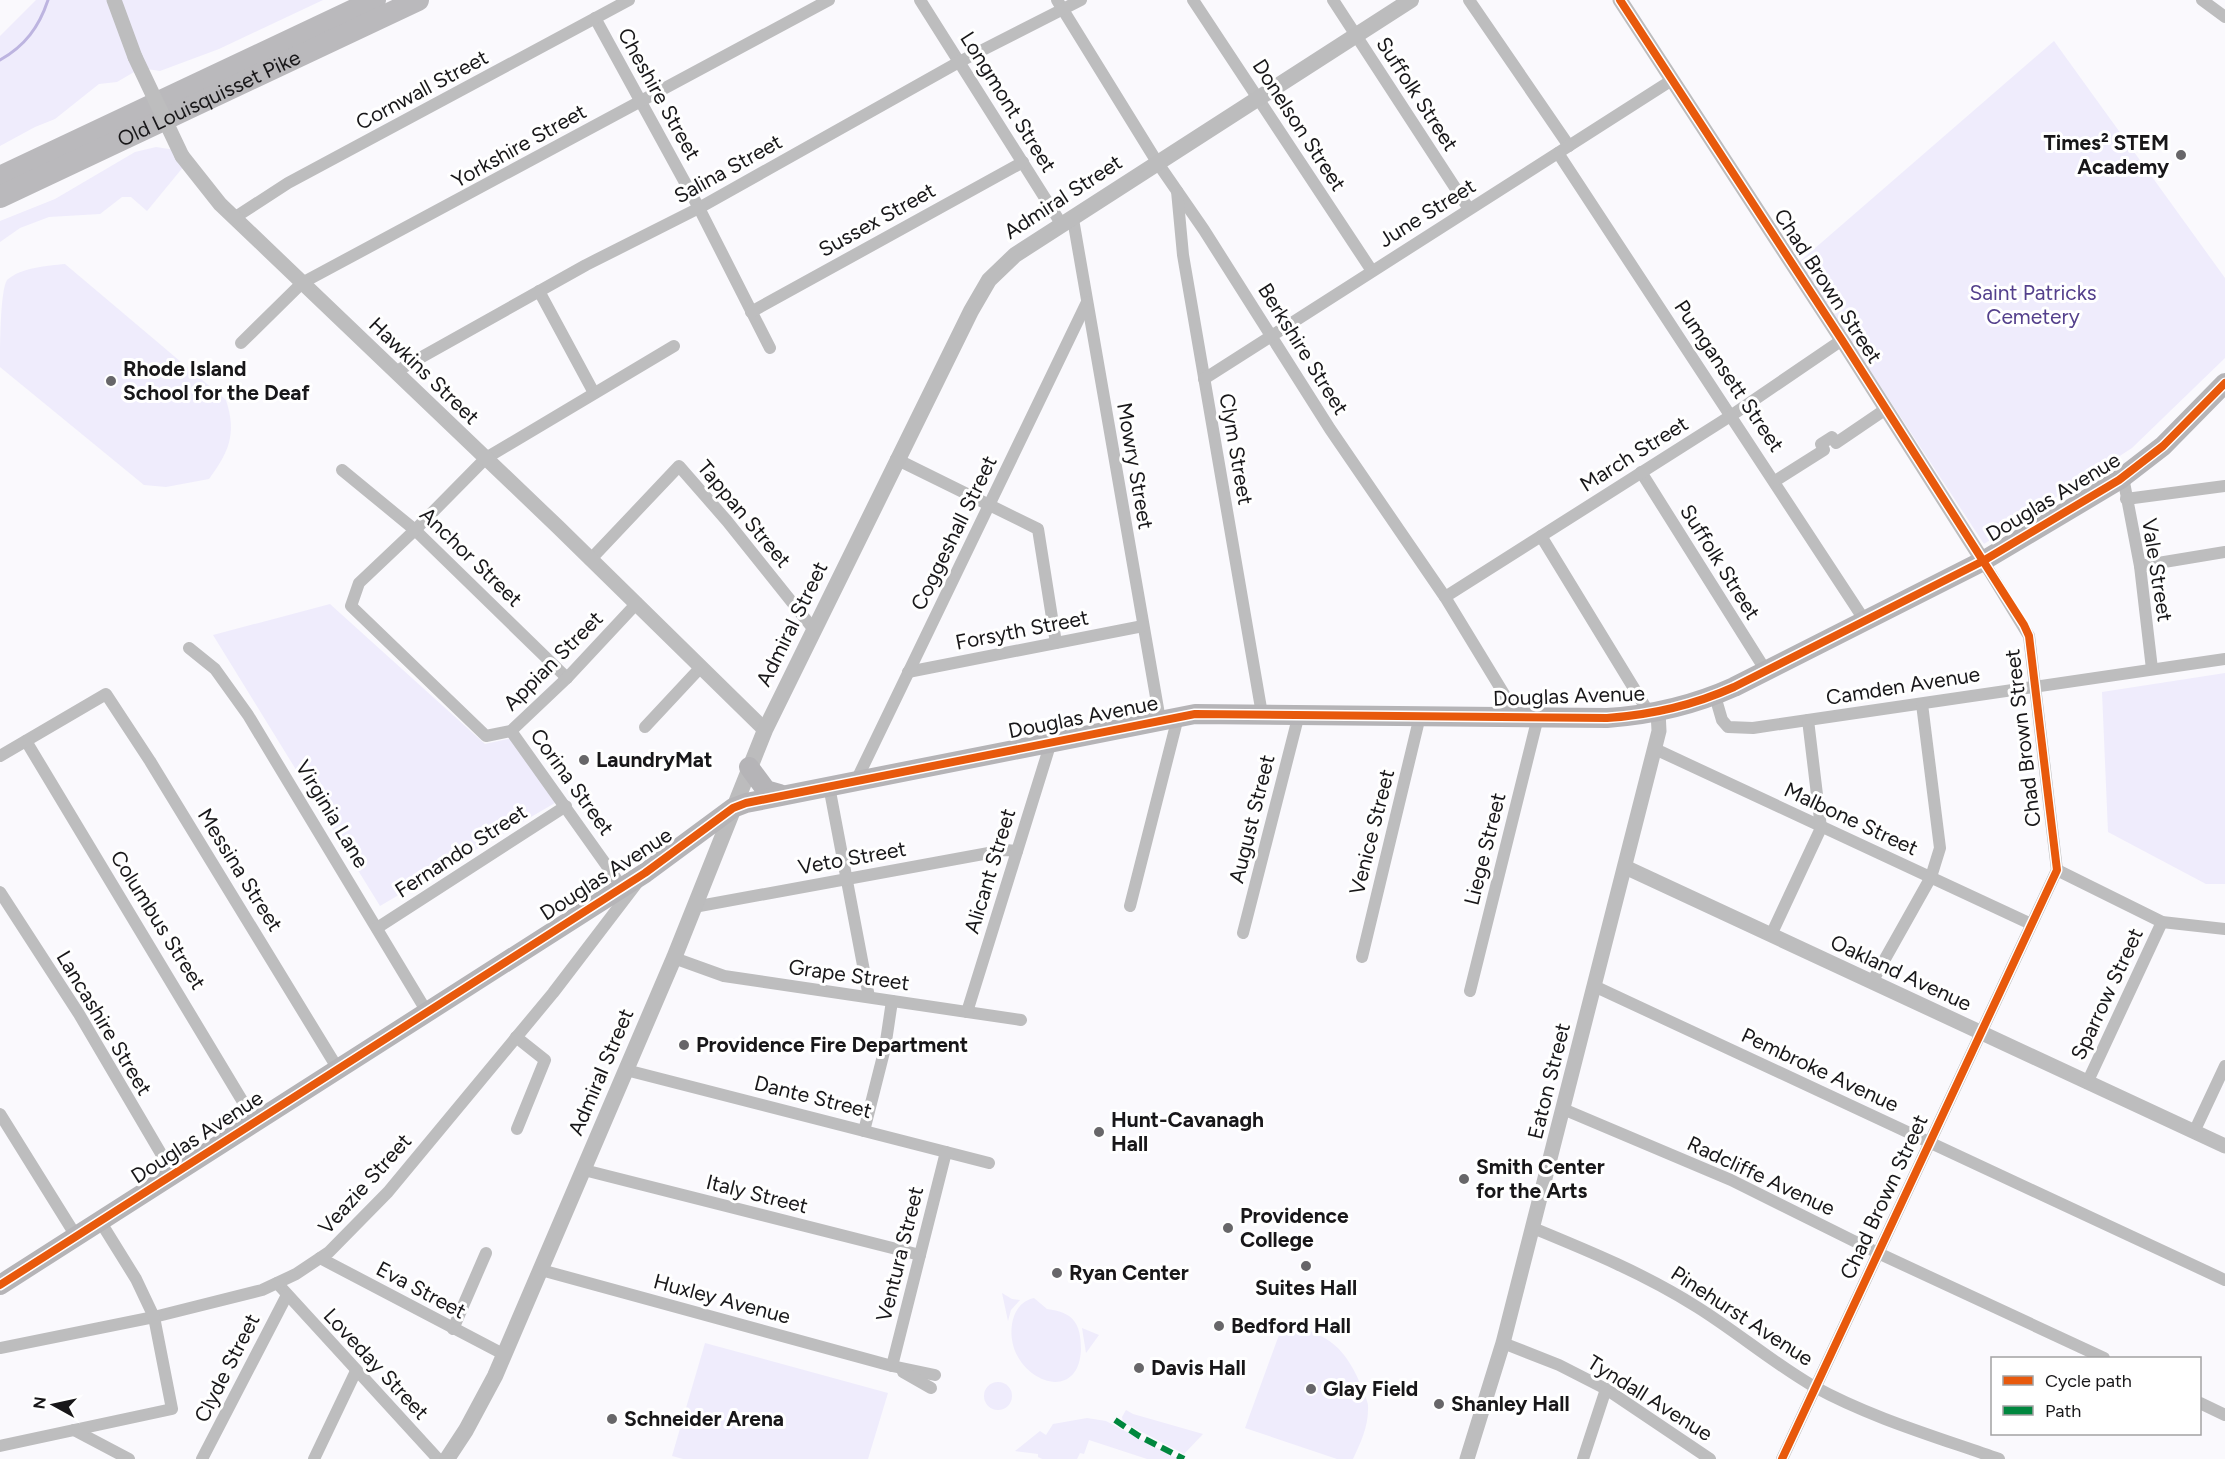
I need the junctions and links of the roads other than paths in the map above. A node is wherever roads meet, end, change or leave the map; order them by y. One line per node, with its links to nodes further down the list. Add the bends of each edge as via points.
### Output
1 (114, 0): 30 (street, Hawkins Street, bridge, via 135,57 182,156 198,180)
2 (418, 0): 26 (highway, Old Louisquisset Pike)
3 (629, 0): 16 (street, Cornwall Street)
4 (829, 0): 21 (street, Yorkshire Street)
5 (920, 0): 18 (street, Longmont Street)
6 (1081, 0): 14 (street, Salina Street)
7 (1193, 0): 20 (street, Donelson Street)
8 (1333, 0): 17 (street, Suffolk Street)
9 (1411, 0): 17 (main road, Admiral Street)
10 (1469, 0): 22 (street)
11 (1620, 0): 19 (street, Chad Brown Street)
12 (2202, 0): 15 (street)
13 (371, 2): 26 (highway)
14 (1060, 5): 18 (street, Salina Street); 25 (street, Berkshire Street)
15 (2225, 17)
16 (595, 18): 21 (street, Cheshire Street); 30 (street, Cornwall Street, via 288,183)
17 (1356, 35): 20 (main road, Admiral Street); 29 (street, Suffolk Street)
18 (959, 62): 24 (street, Longmont Street); 28 (street, Salina Street)
19 (1672, 80): 22 (street, June Street); 38 (street, Chad Brown Street)
20 (1257, 98): 25 (main road, Admiral Street); 32 (street, Donelson Street)
21 (641, 100): 28 (street, Cheshire Street); 33 (street, Yorkshire Street)
22 (1569, 146): 23 (street, June Street)
23 (1558, 153): 29 (street, June Street); 47 (street, Pumgansett Street)
24 (1023, 162): 31 (street, Longmont Street); 36 (street, Sussex Street)
25 (1157, 162): 27 (street, Berkshire Street); 31 (main road, Admiral Street)
26 (1, 181)
27 (1176, 190): 37 (street, Berkshire Street); 43 (street, Clym Street)
28 (699, 208): 34 (street, Salina Street); 36 (street, Cheshire Street)
29 (1469, 209): 32 (street, June Street)
30 (234, 218): 33 (street, Hawkins Street)
31 (1067, 222): 35 (street, Mowry Street); 49 (main road, Admiral Street, via 1015,255 989,280)
32 (1372, 271): 37 (street, June Street)
33 (302, 283): 39 (street, Yorkshire Street); 42 (street, Hawkins Street)
34 (538, 291): 42 (street, Salina Street); 45 (street)
35 (1087, 302): 56 (street, Coggeshall Street); 66 (street, Mowry Street)
36 (751, 312): 41 (street, Cheshire Street)
37 (1272, 335): 43 (street, June Street); 63 (street, Berkshire Street, via 1330,429)
38 (1842, 340): 46 (street, Chad Brown Street); 47 (street, March Street)
39 (241, 343)
40 (674, 346): 45 (street)
41 (770, 348)
42 (395, 372): 48 (street, Hawkins Street)
43 (1204, 379): 80 (street, Clym Street)
44 (2225, 383): 52 (main road, Douglas Avenue, via 2163,446)
45 (594, 393): 48 (street)
46 (1886, 410): 53 (street, via 1836,443 1832,437 1821,444 1824,450); 61 (street, Chad Brown Street)
47 (1732, 415): 51 (street, March Street); 53 (street, Pumgansett Street)
48 (486, 458): 57 (street); 60 (street, Hawkins Street)
49 (896, 459): 56 (street); 67 (main road, Admiral Street)
50 (342, 470): 57 (street, Anchor Street)
51 (1641, 472): 58 (street, March Street); 73 (street, Suffolk Street)
52 (2123, 477): 55 (street, Vale Street); 61 (main road, Douglas Avenue)
53 (1775, 481): 65 (street, Pumgansett Street)
54 (2225, 486): 55 (street)
55 (2126, 499): 62 (street, Vale Street)
56 (990, 503): 68 (street, via 1038,529); 74 (street, Coggeshall Street)
57 (415, 530): 75 (street, Anchor Street); 89 (street, Appian Street, via 359,583 351,606 486,736)
58 (1541, 536): 63 (street, March Street); 79 (street)
59 (2225, 552): 62 (street)
60 (590, 560): 64 (street, Hawkins Street); 67 (street, Tappan Street, via 679,466)
61 (1983, 561): 65 (main road, Douglas Avenue); 76 (street, Chad Brown Street, via 2029,636)
62 (2140, 566): 72 (street, Vale Street)
63 (1445, 597): 83 (street, Berkshire Street)
64 (637, 603): 71 (street, Hawkins Street); 75 (street, Appian Street)
65 (1865, 621): 73 (main road, Douglas Avenue)
66 (1143, 626): 68 (street, Forsyth Street); 85 (street, Mowry Street)
67 (815, 631): 88 (main road, Admiral Street)
68 (1056, 643): 74 (street, Forsyth Street)
69 (189, 648): 113 (street, Virginia Lane, via 215,669 248,715)
70 (2225, 659): 72 (street, Camden Avenue)
71 (701, 666): 87 (street); 88 (street, Hawkins Street)
72 (2152, 669): 76 (street, Camden Avenue)
73 (1766, 671): 77 (main road, Douglas Avenue)
74 (908, 672): 95 (street, Coggeshall Street)
75 (567, 678): 89 (street, Appian Street)
76 (2034, 685): 78 (street, Camden Avenue); 103 (street, Chad Brown Street)
77 (1715, 696): 79 (main road, Douglas Avenue); 86 (street, Camden Avenue, via 1728,727 1753,728)
78 (1923, 704): 86 (street, Camden Avenue); 105 (street, via 1940,848)
79 (1654, 712): 84 (main road, Douglas Avenue, via 1607,718); 92 (street, Eaton Street, via 1661,724)
80 (1262, 714): 81 (main road, Douglas Avenue); 85 (main road, Douglas Avenue, via 1210,713)
81 (1299, 714): 82 (main road, Douglas Avenue); 115 (street, August Street)
82 (1420, 716): 83 (main road, Douglas Avenue); 117 (street, Venice Street)
83 (1518, 717): 84 (main road, Douglas Avenue)
84 (1538, 717): 121 (street, Liege Street)
85 (1169, 719): 91 (main road, Douglas Avenue); 109 (street, Mowry Street)
86 (1808, 720): 100 (street)
87 (645, 727)
88 (765, 730): 94 (main road, Admiral Street)
89 (511, 731): 98 (street, Corina Street)
90 (26, 741): 93 (street); 130 (street, Messina Street, via 106,694); 135 (street, Columbus Street)
91 (1051, 742): 95 (main road, Douglas Avenue); 101 (street, Alicant Street)
92 (1655, 749): 100 (street, Malbone Street); 102 (street, Eaton Street)
93 (0, 756)
94 (749, 767): 97 (main road, via 766,790); 99 (main road, Admiral Street)
95 (856, 781): 96 (main road, Douglas Avenue)
96 (829, 786): 97 (main road, Douglas Avenue); 106 (street)
97 (780, 794): 99 (main road, Douglas Avenue)
98 (566, 806): 107 (street, Corina Street); 113 (street, Fernando Street)
99 (733, 808): 104 (main road, Douglas Avenue); 110 (main road, Admiral Street)
100 (1821, 828): 105 (street, Malbone Street); 116 (street)
101 (1017, 851): 106 (street, Veto Street); 125 (street, Alicant Street)
102 (1625, 867): 116 (street, Oakland Avenue); 120 (street, Eaton Street)
103 (2057, 870): 111 (street); 112 (street, Chad Brown Street)
104 (645, 873): 107 (main road, Douglas Avenue); 128 (street, Veazie Street)
105 (1931, 877): 112 (street, Malbone Street); 119 (street)
106 (847, 878): 110 (street, Veto Street); 122 (street)
107 (622, 887): 124 (main road, Douglas Avenue)
108 (0, 892): 144 (street, Lancashire Street, via 79,1014)
109 (1130, 906)
110 (694, 907): 118 (main road, Admiral Street)
111 (2162, 922): 114 (street); 132 (street, Sparrow Street)
112 (2031, 924): 127 (street, Chad Brown Street)
113 (377, 928): 124 (street, Virginia Lane)
114 (2225, 929)
115 (1243, 933)
116 (1771, 935): 119 (street, Oakland Avenue)
117 (1362, 957)
118 (674, 958): 122 (street, Grape Street, via 724,976); 131 (main road, Admiral Street)
119 (1872, 982): 127 (street, Oakland Avenue)
120 (1594, 986): 133 (street, Eaton Street); 139 (street, Pembroke Avenue)
121 (1470, 991)
122 (869, 997): 123 (street, Grape Street)
123 (892, 1001): 125 (street, Grape Street); 137 (street, via 885,1048)
124 (427, 1012): 130 (main road, Douglas Avenue)
125 (967, 1012): 126 (street, Grape Street)
126 (1021, 1020)
127 (1980, 1034): 132 (street, Oakland Avenue); 139 (street, Chad Brown Street)
128 (516, 1037): 136 (street, via 545,1060); 151 (street, Veazie Street, via 388,1192)
129 (2225, 1066): 138 (street)
130 (338, 1069): 135 (main road, Douglas Avenue)
131 (626, 1070): 137 (street, Dante Street); 143 (main road, Admiral Street)
132 (2087, 1083): 138 (street, Oakland Avenue)
133 (1563, 1108): 146 (street, Eaton Street); 149 (street, Radcliffe Avenue, via 1731,1180)
134 (0, 1114): 147 (street)
135 (255, 1122): 144 (main road, Douglas Avenue)
136 (517, 1129)
137 (864, 1131): 141 (street, Dante Street)
138 (2194, 1132): 140 (street, Oakland Avenue)
139 (1929, 1142): 149 (street, Chad Brown Street); 153 (street, Pembroke Avenue)
140 (2225, 1146)
141 (946, 1152): 142 (street, Dante Street); 150 (street, Ventura Street)
142 (989, 1163)
143 (584, 1170): 150 (street, Italy Street); 152 (main road, Admiral Street)
144 (173, 1174): 145 (main road, Douglas Avenue)
145 (100, 1221): 147 (main road, Douglas Avenue); 157 (street)
146 (1533, 1228): 159 (street, Eaton Street); 166 (street, Pinehurst Avenue, via 1610,1259 1656,1283)
147 (76, 1236): 155 (main road, Douglas Avenue)
148 (486, 1253): 158 (street)
149 (1878, 1253): 162 (street, Radcliffe Avenue); 166 (street, Chad Brown Street)
150 (920, 1255): 163 (street, Ventura Street)
151 (320, 1258): 154 (street, Veazie Street); 158 (street, Eva Street)
152 (542, 1270): 161 (main road, Admiral Street); 163 (street, Huxley Avenue)
153 (2225, 1280)
154 (277, 1283): 156 (street, Loveday Street); 157 (street, Veazie Street)
155 (0, 1285)
156 (287, 1294): 164 (street, Loveday Street); 174 (street, Clyde Street)
157 (154, 1317): 160 (street, Veazie Street); 171 (street, via 172,1409)
158 (453, 1329): 161 (street, Eva Street)
159 (1503, 1343): 168 (street, Tyndall Avenue); 178 (street, Eaton Street)
160 (0, 1348)
161 (505, 1355): 177 (main road, Admiral Street, via 481,1405)
162 (2100, 1357)
163 (892, 1366): 165 (street, Huxley Avenue); 167 (street, Huxley Avenue)
164 (356, 1371): 175 (street); 176 (street, Loveday Street)
165 (935, 1375)
166 (1815, 1387): 181 (street, Chad Brown Street); 182 (street, Pinehurst Avenue, via 1880,1416)
167 (931, 1388)
168 (1606, 1389): 179 (street); 180 (street, Tyndall Avenue)
169 (2201, 1404): 170 (street)
170 (2225, 1415)
171 (74, 1430): 172 (street); 173 (street)
172 (0, 1446)
173 (129, 1459)
174 (202, 1459)
175 (314, 1459)
176 (438, 1459)
177 (447, 1459)
178 (1467, 1459)
179 (1583, 1459)
180 (1710, 1459)
181 (1782, 1459)
182 (2000, 1459)

